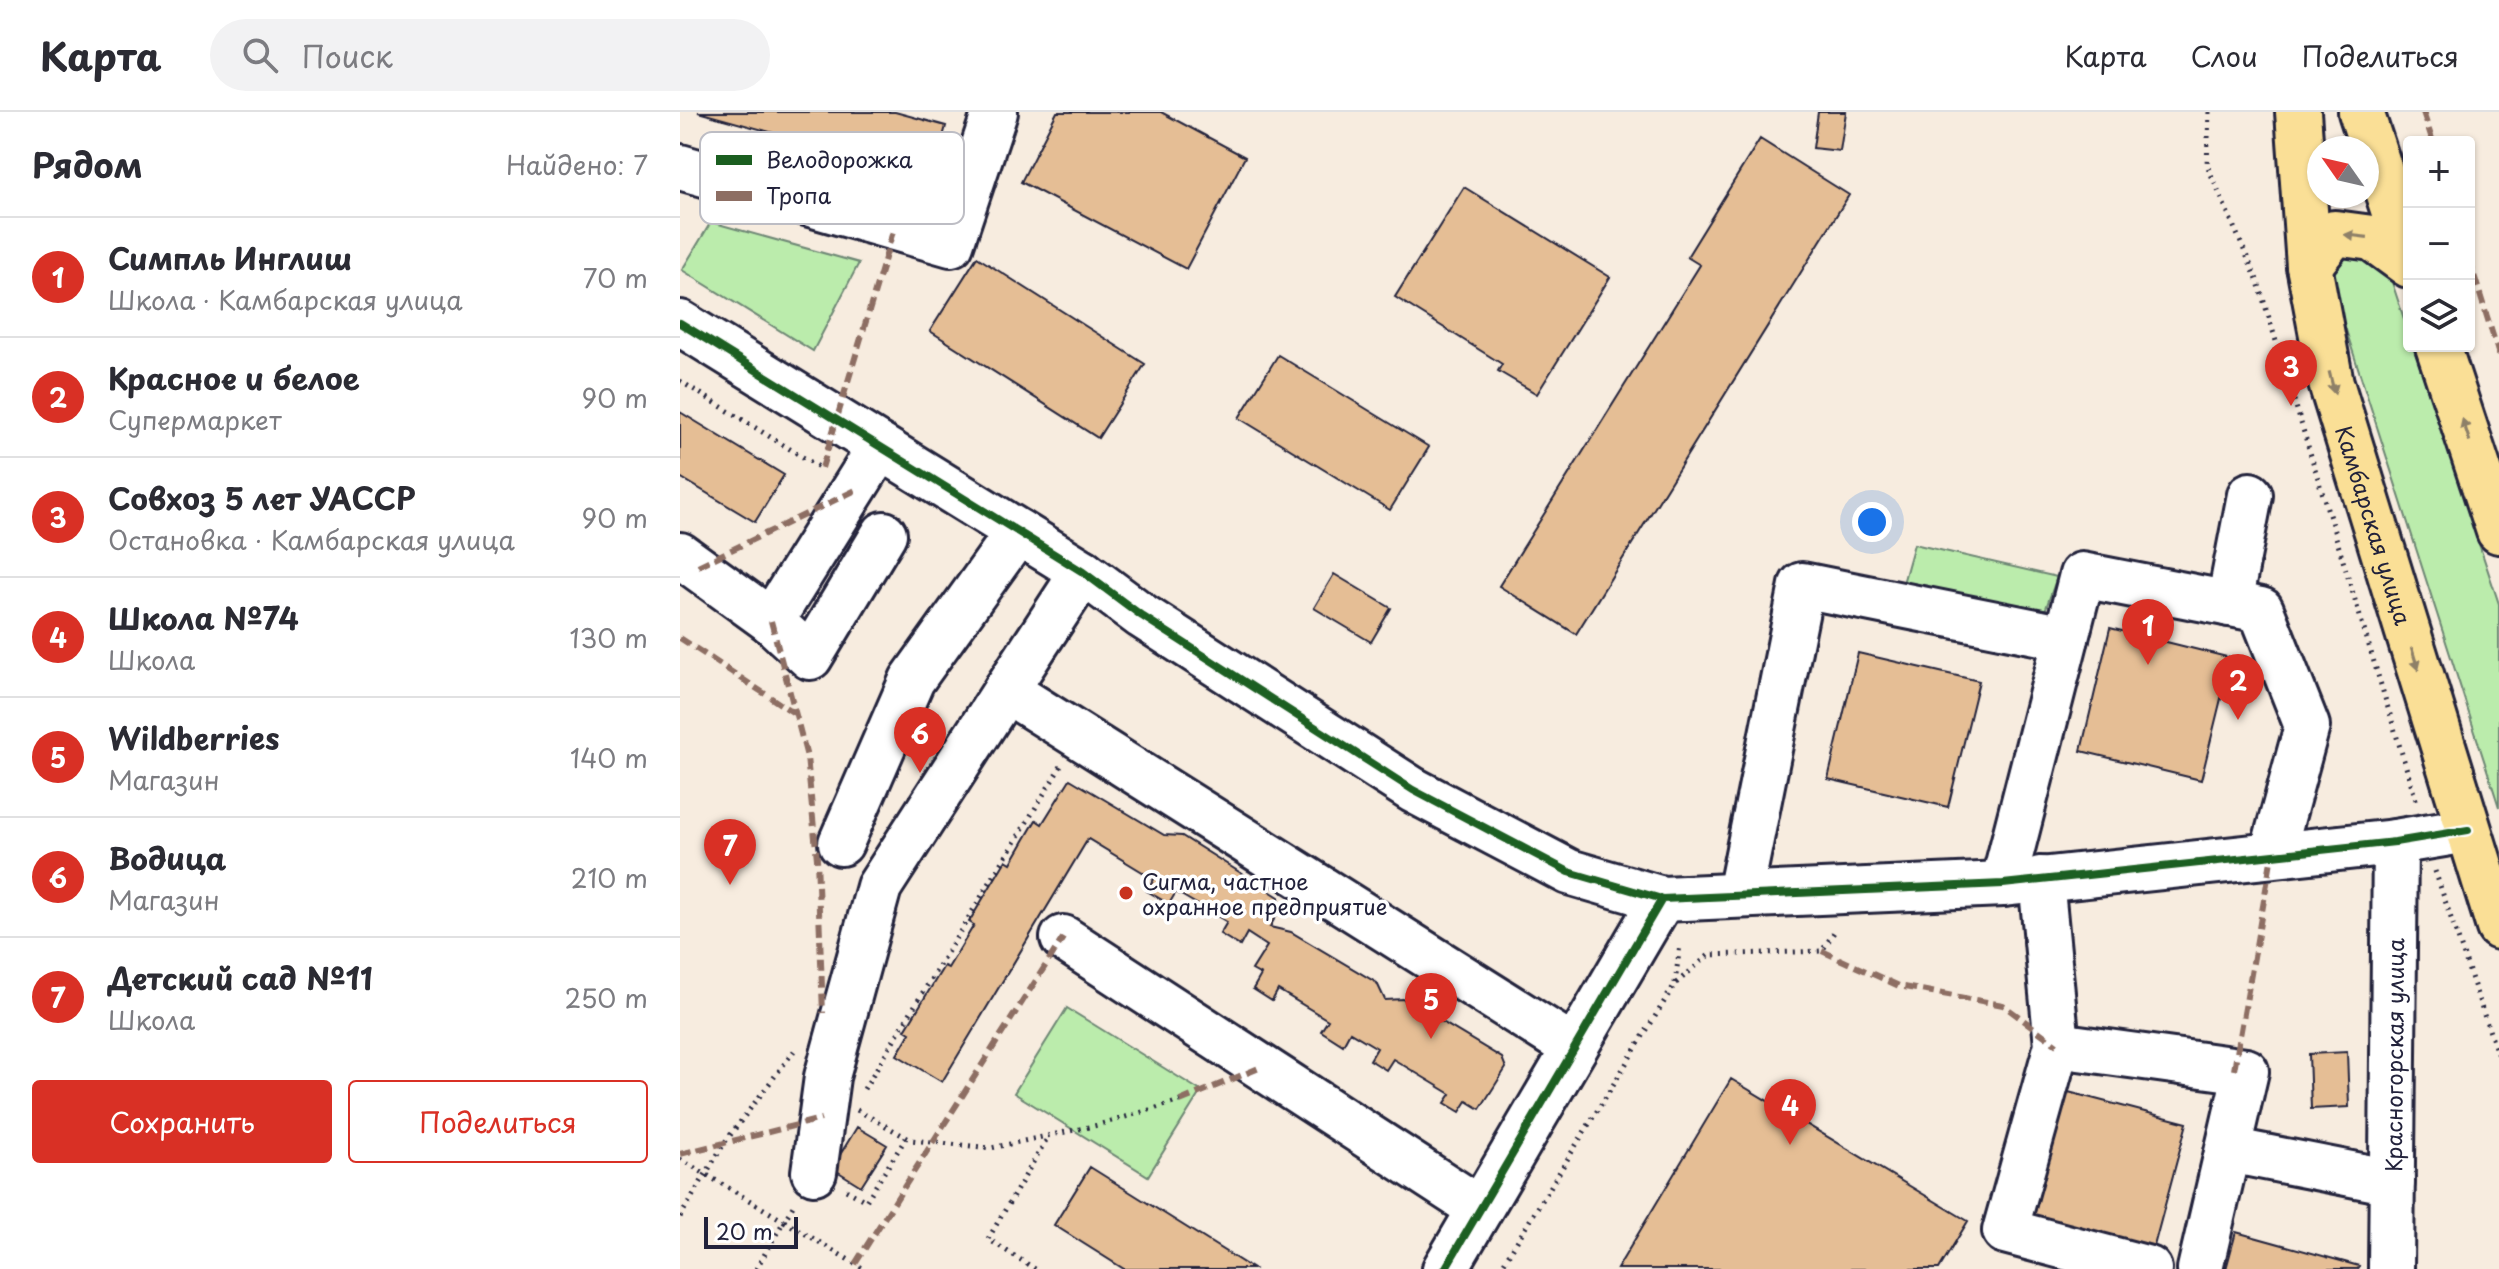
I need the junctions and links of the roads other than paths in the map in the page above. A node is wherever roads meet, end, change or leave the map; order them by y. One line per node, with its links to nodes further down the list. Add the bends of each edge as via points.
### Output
1 (995, 112): 7 (street)
2 (2298, 112): 12 (main road, Камбарская улица)
3 (2349, 112): 4 (street)
4 (2362, 112): 10 (main road)
5 (680, 167): 6 (street)
6 (700, 173)
7 (964, 205)
8 (881, 224): 9 (street, via 951,244)
9 (958, 224)
10 (2403, 239)
11 (2403, 261): 12 (main road, one-way to 12, via 2372,238 2335,233)
12 (2309, 266): 26 (main road, Камбарская улица, one-way to 26, via 2331,383)
13 (680, 323): 15 (street)
14 (2440, 352): 17 (main road, one-way to 14)
15 (880, 447): 18 (street); 23 (street)
16 (2250, 495): 22 (street)
17 (2499, 531)
18 (1018, 532): 21 (street); 27 (street, via 912,680)
19 (884, 534): 23 (street, via 810,657)
20 (680, 555): 23 (street)
21 (1083, 572): 25 (street); 32 (street, via 1142,616 1413,790 1569,872)
22 (2229, 604): 24 (street, via 2082,575); 28 (street, via 2261,610 2307,726)
23 (771, 621)
24 (2066, 638): 30 (street); 31 (street, via 1802,585)
25 (1006, 690): 36 (street); 38 (street, via 879,887 827,1077)
26 (2468, 830): 29 (street); 33 (main road, Камбарская улица)
27 (841, 843)
28 (2272, 855): 29 (street); 30 (street)
29 (2394, 861): 39 (street, Красногорская улица)
30 (2022, 881): 31 (street); 35 (street)
31 (1740, 894): 32 (street)
32 (1662, 899): 36 (street)
33 (2499, 927)
34 (1063, 938): 40 (street)
35 (2057, 1045): 37 (street, via 2246,1071); 42 (street, via 2005,1231)
36 (1574, 1048): 40 (street)
37 (2229, 1150): 39 (street); 43 (street)
38 (814, 1172)
39 (2392, 1182): 44 (street, Красногорская улица)
40 (1480, 1209): 41 (street)
41 (1445, 1269)
42 (2149, 1269)
43 (2200, 1269)
44 (2391, 1269)

